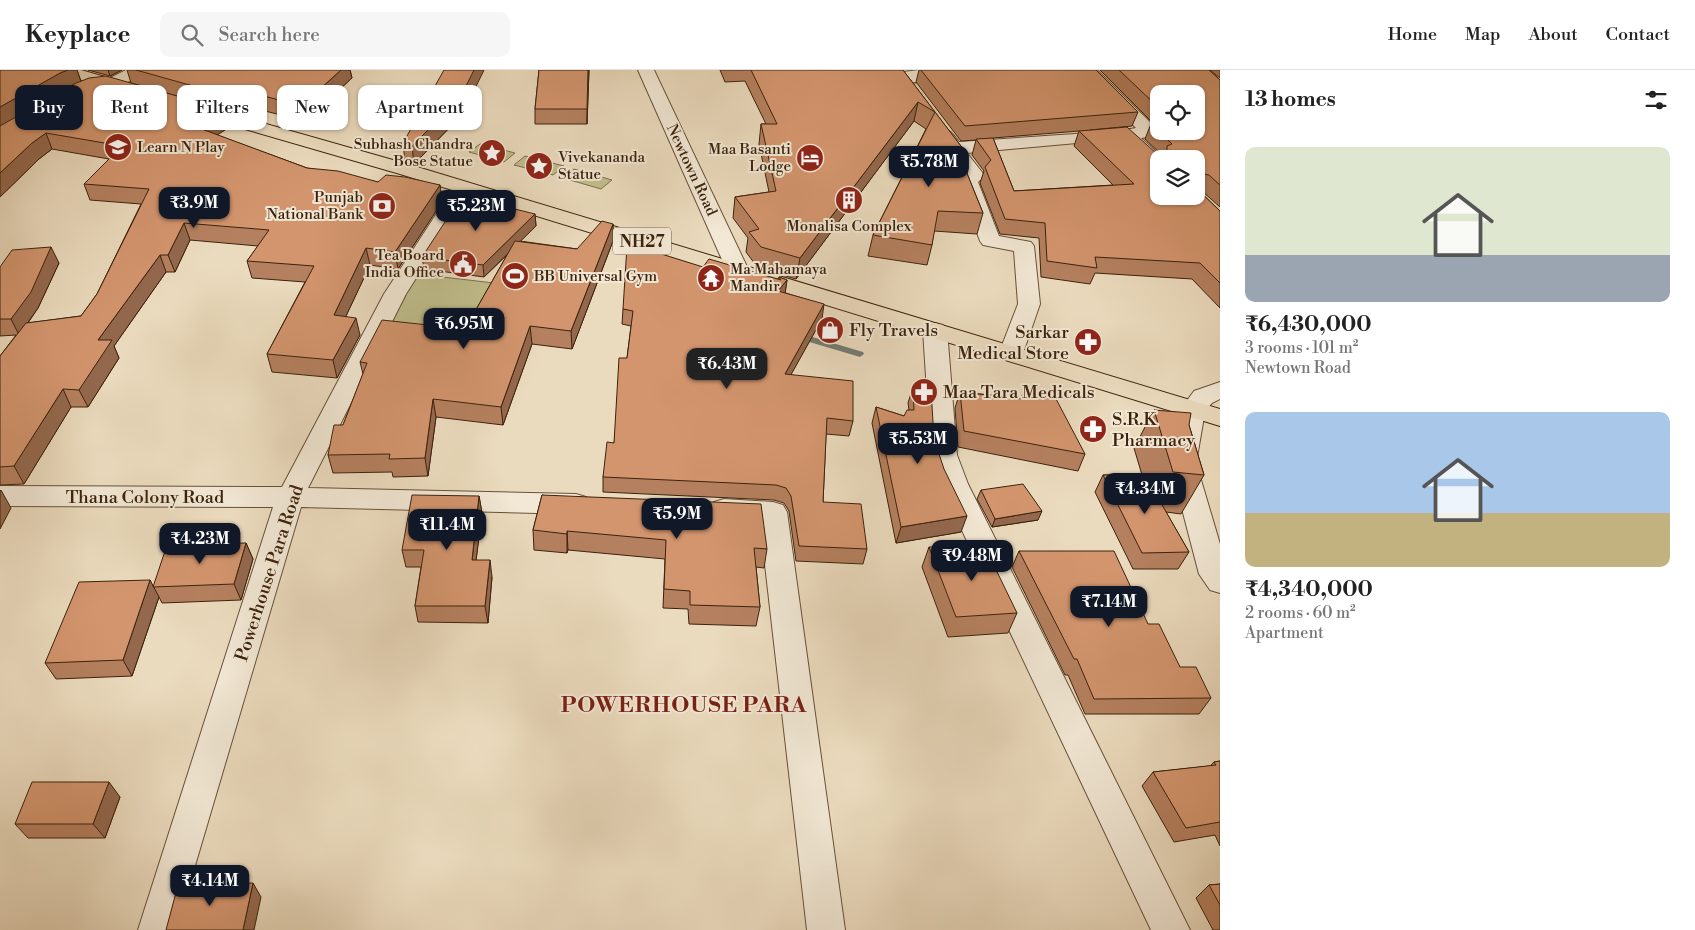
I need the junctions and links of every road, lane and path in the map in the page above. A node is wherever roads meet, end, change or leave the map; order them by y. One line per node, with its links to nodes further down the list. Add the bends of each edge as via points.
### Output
1 (63, 70): 6 (main road)
2 (139, 70): 6 (street)
3 (646, 70): 16 (street, Newtown Road)
4 (927, 70): 9 (street, via 932,75 901,77)
5 (1088, 70): 12 (street, via 1150,132)
6 (111, 84): 7 (main road); 8 (street)
7 (114, 85)
8 (83, 90)
9 (913, 92)
10 (176, 103): 15 (main road, NH27)
11 (929, 114): 13 (street)
12 (1126, 134): 13 (street); 14 (street)
13 (953, 149): 18 (street, via 975,176 968,180 990,241 1024,246 1029,304)
14 (1150, 156)
15 (463, 188): 16 (main road, NH27); 23 (street, Powerhouse Para Road, via 396,294)
16 (738, 271): 17 (main road, NH27)
17 (935, 330): 18 (main road, NH27); 29 (street, via 944,455 954,484)
18 (1011, 353): 20 (main road, NH27)
19 (1220, 390): 20 (street, via 1203,397)
20 (1193, 410): 21 (main road, NH27); 26 (street, via 1183,463 1214,574)
21 (1220, 418)
22 (0, 496): 23 (street, Thana Colony Road)
23 (290, 497): 24 (street, Thana Colony Road); 27 (street, Powerhouse Para Road)
24 (602, 504)
25 (699, 507): 28 (street, via 773,512)
26 (1220, 582)
27 (157, 930)
28 (826, 930)
29 (1171, 930)

